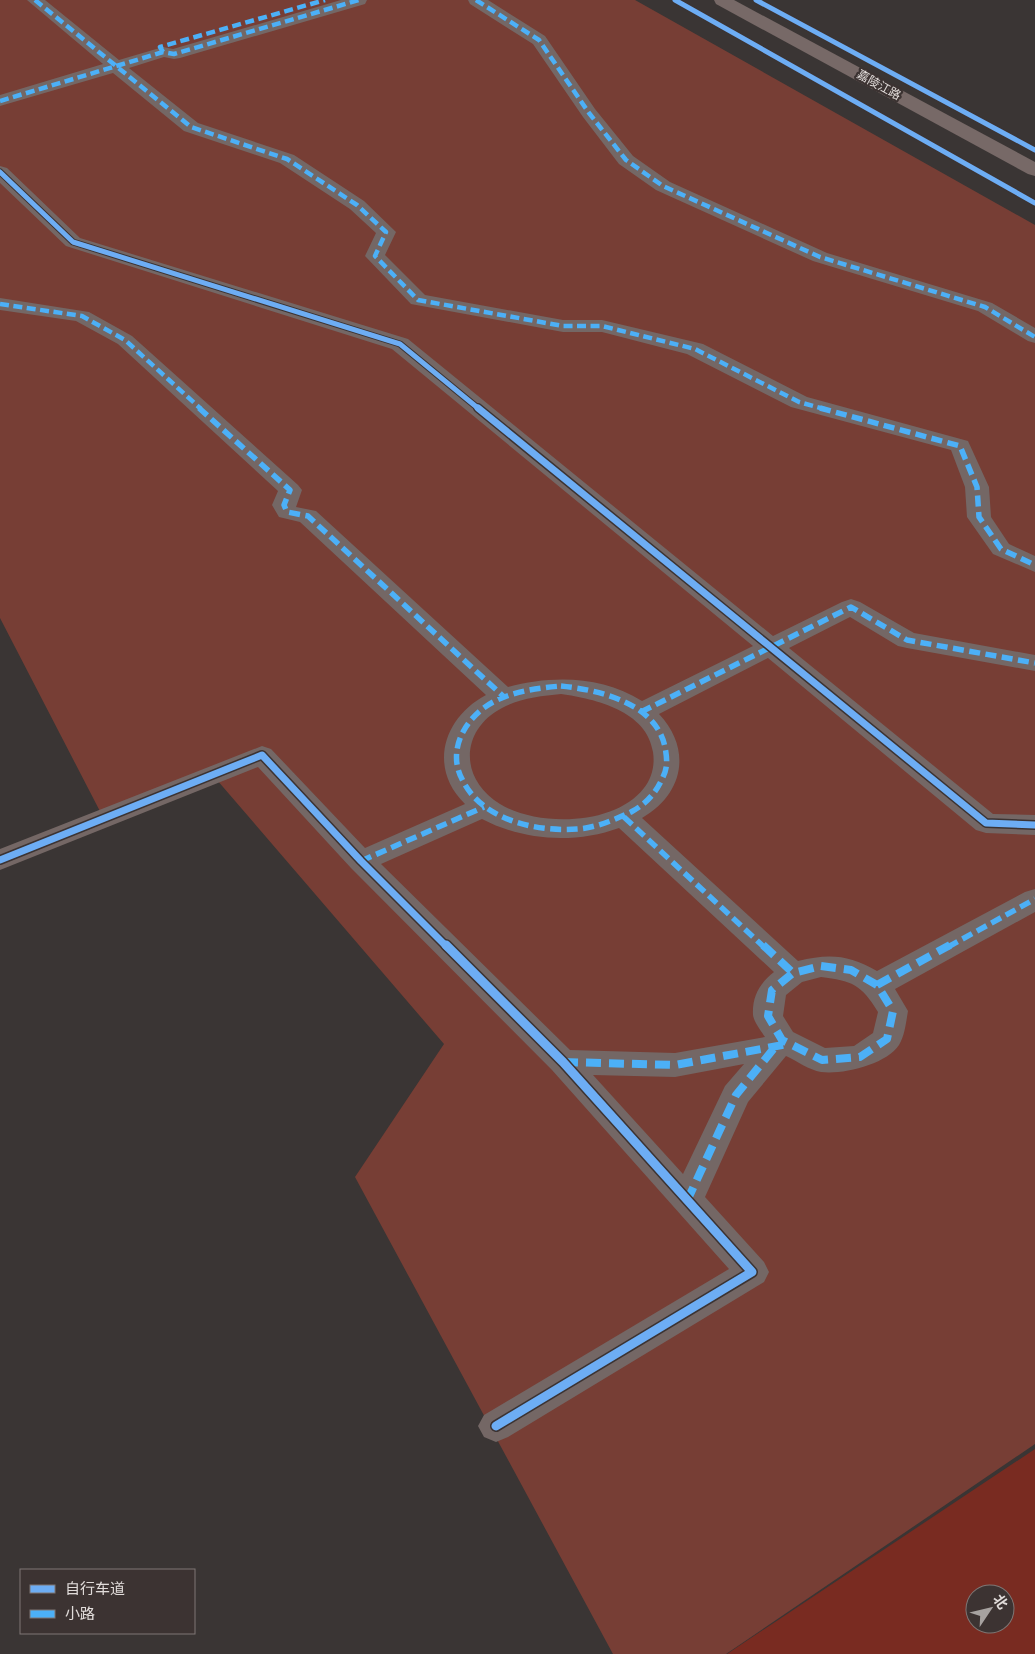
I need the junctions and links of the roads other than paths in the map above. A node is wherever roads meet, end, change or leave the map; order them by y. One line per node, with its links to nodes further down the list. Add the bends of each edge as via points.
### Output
1 (34, 0): 7 (street)
2 (325, 0): 6 (street, via 160,47)
3 (360, 0): 6 (street, via 174,54)
4 (476, 0): 12 (street, via 539,40 626,160 662,186 820,257 985,307)
5 (722, 0): 9 (main road, 嘉陵江路)
6 (162, 52): 7 (street)
7 (116, 66): 8 (street); 13 (street, via 191,126 286,160 357,205 386,232 375,256 418,300 563,326 602,326 695,349 798,402 960,446 977,487 979,517 1001,549)
8 (0, 101)
9 (1035, 170)
10 (0, 172): 14 (street, via 73,242 400,344)
11 (0, 304): 16 (street, via 82,316 125,340 290,490 284,505 286,512 308,516)
12 (1035, 337)
13 (1035, 565)
14 (770, 647): 15 (street, via 851,607 907,640); 17 (street); 20 (street, via 986,823)
15 (1035, 663)
16 (504, 697): 17 (street, via 531,689 590,690 618,698); 18 (street, via 476,713 460,735 455,760 463,785)
17 (641, 712): 19 (street, via 662,737 667,766 654,794)
18 (484, 807): 19 (street, via 515,822 552,829 590,828); 22 (street)
19 (624, 817): 24 (street)
20 (1035, 825)
21 (0, 860): 22 (street, via 262,755)
22 (361, 861): 27 (street)
23 (1035, 899): 25 (street)
24 (793, 973): 25 (street, via 821,966 851,970); 26 (street, via 772,990 768,1016)
25 (877, 985): 26 (street, via 893,1011 887,1039 860,1057 822,1060)
26 (782, 1044): 27 (street, via 675,1064); 28 (street, via 736,1095)
27 (563, 1062): 28 (street)
28 (687, 1201): 29 (street, via 752,1272)
29 (496, 1426)

